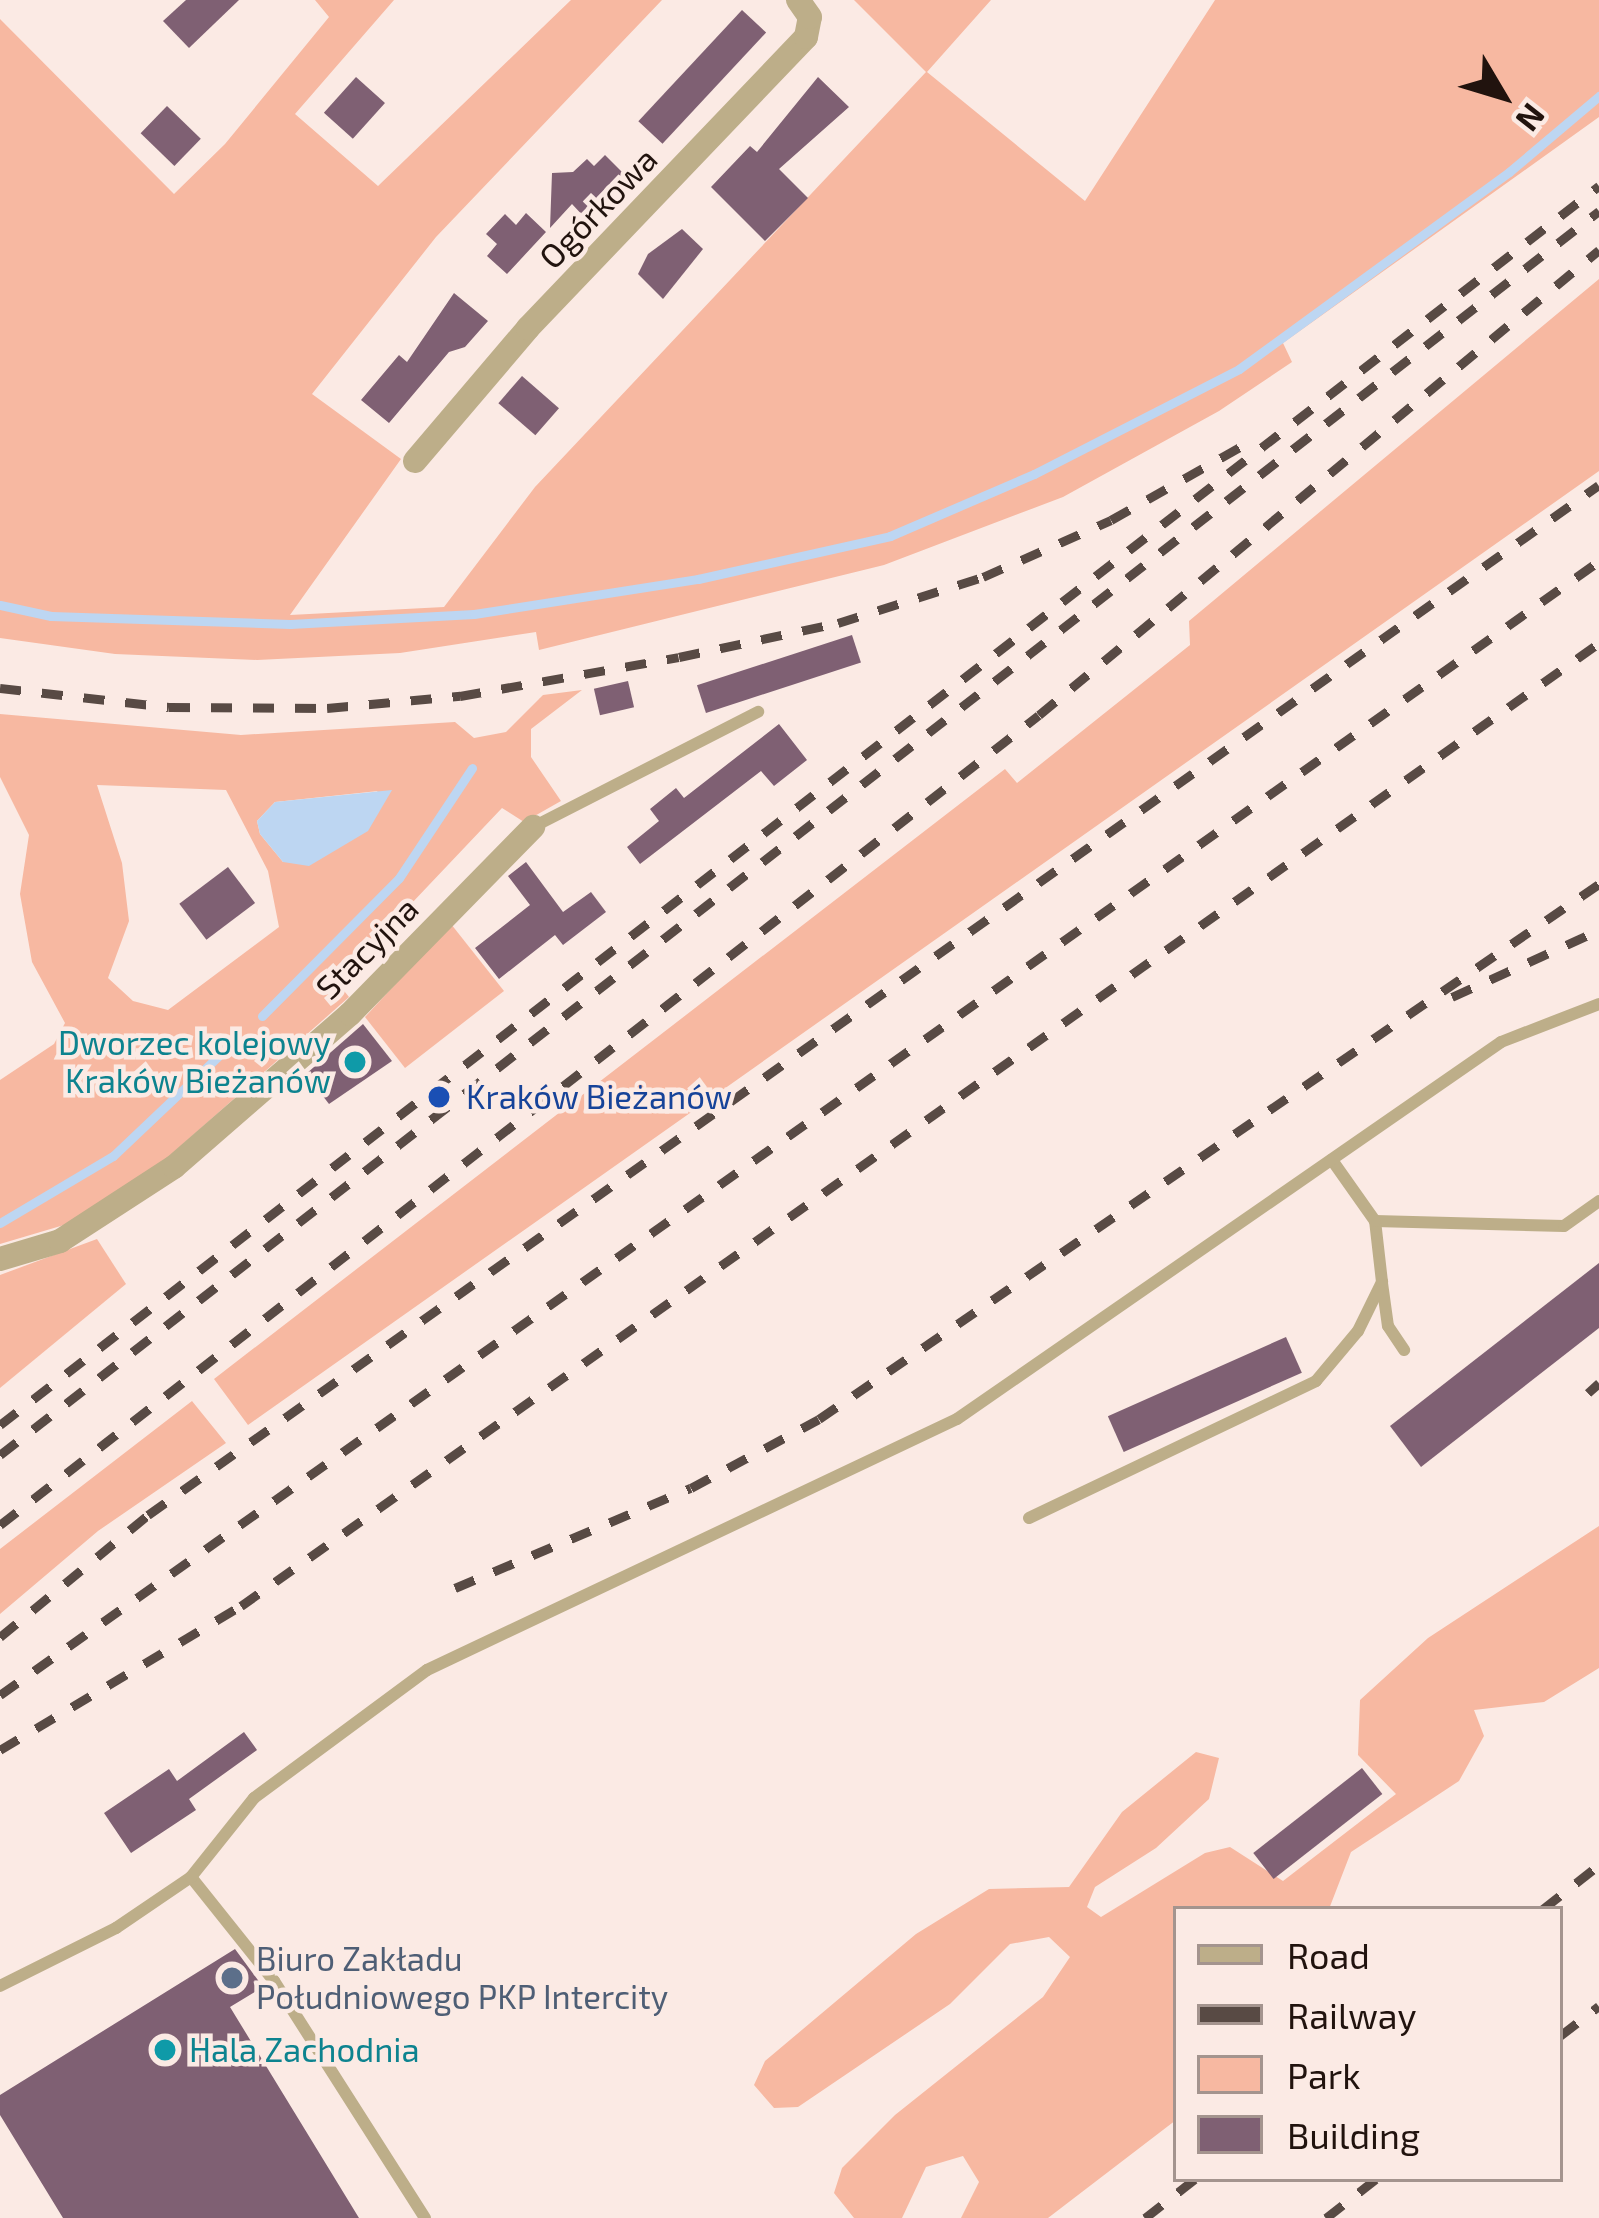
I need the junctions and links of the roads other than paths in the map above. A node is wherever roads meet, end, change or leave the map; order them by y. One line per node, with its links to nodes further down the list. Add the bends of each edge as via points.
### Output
1 (798, 0): 2 (street, Ogórkowa, via 810,17 806,37 529,328)
2 (416, 460)
3 (758, 712): 4 (lane)
4 (533, 826): 9 (street, Stacyjna, via 350,1014 174,1168 60,1241)
5 (1599, 1004): 6 (lane, via 1501,1042)
6 (1332, 1160): 8 (lane); 13 (lane, via 957,1419 427,1670 254,1798)
7 (1599, 1201): 8 (lane, via 1564,1226)
8 (1375, 1221): 10 (lane)
9 (0, 1259)
10 (1382, 1282): 11 (lane, via 1388,1326); 12 (lane, via 1358,1330 1316,1381)
11 (1404, 1351)
12 (1029, 1518)
13 (191, 1877): 14 (lane, via 116,1928); 15 (lane, via 274,1981)
14 (0, 1986)
15 (425, 2218)

